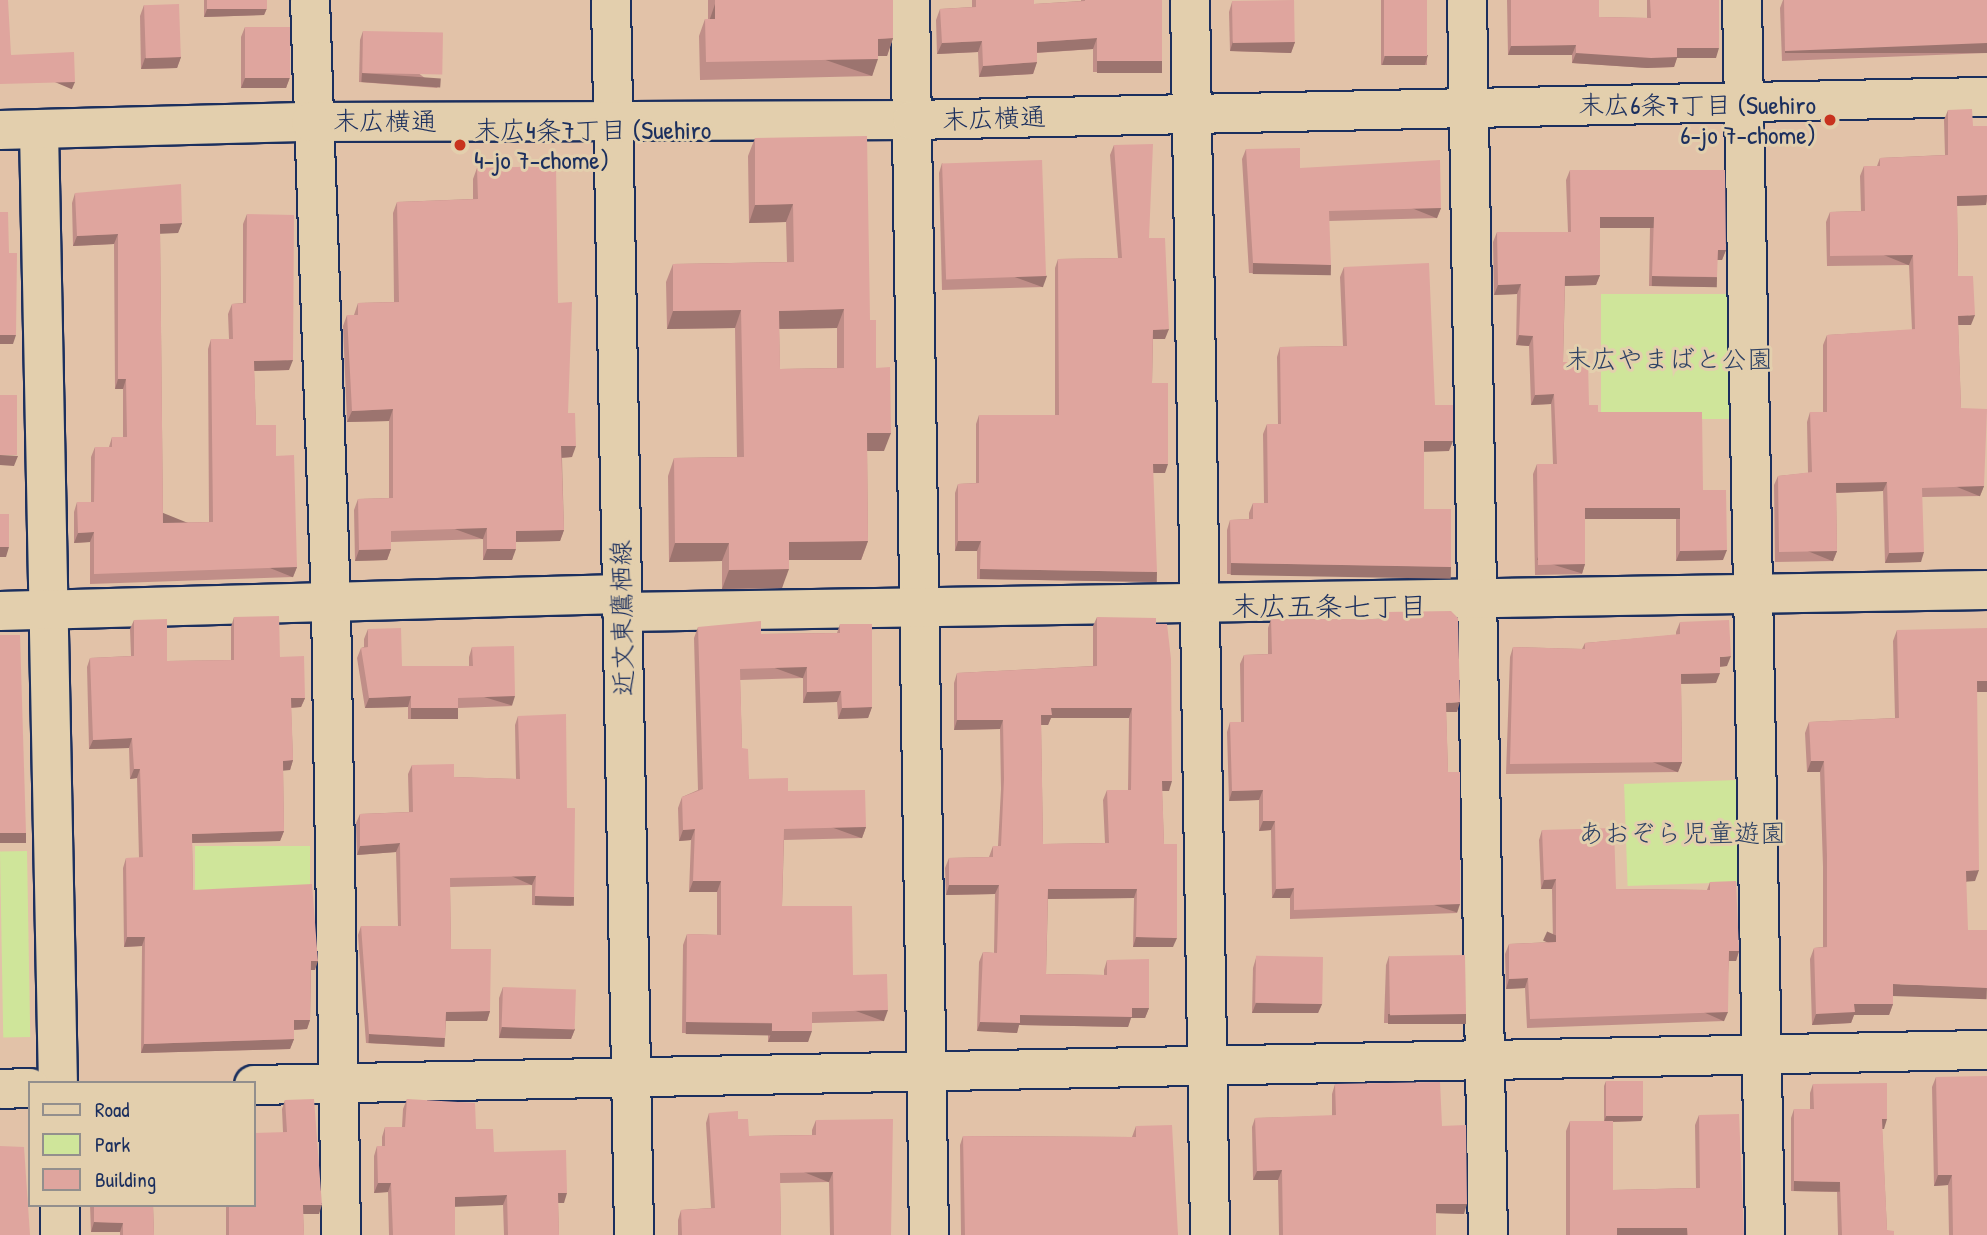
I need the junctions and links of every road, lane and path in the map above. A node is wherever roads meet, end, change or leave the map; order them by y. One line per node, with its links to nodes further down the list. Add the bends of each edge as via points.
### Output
1 (310, 0): 12 (street)
2 (611, 0): 13 (street, 近文東鷹栖線)
3 (910, 0): 11 (street)
4 (1190, 0): 10 (street)
5 (1467, 0): 9 (street)
6 (1742, 0): 8 (street)
7 (1987, 97): 8 (street, 末広横通)
8 (1743, 101): 9 (street, 末広横通); 17 (street)
9 (1469, 104): 10 (street, 末広横通); 18 (street)
10 (1192, 113): 11 (street, 末広横通); 21 (street)
11 (912, 120): 13 (street, 末広横通); 22 (street)
12 (311, 121): 13 (street, 末広横通); 15 (street, 末広横通); 20 (street)
13 (612, 121): 19 (street, 近文東鷹栖線)
14 (0, 130): 15 (street, 末広横通)
15 (39, 130): 23 (street)
16 (1987, 590): 17 (street)
17 (1752, 595): 18 (street); 26 (street)
18 (1472, 598): 21 (street); 27 (street)
19 (621, 603): 20 (street); 22 (street); 30 (street, 近文東鷹栖線)
20 (331, 604): 23 (street); 32 (street)
21 (1198, 605): 22 (street); 28 (street)
22 (917, 607): 29 (street)
23 (47, 610): 24 (street); 31 (street)
24 (0, 611)
25 (1987, 1050): 26 (street)
26 (1760, 1055): 27 (street); 43 (street)
27 (1486, 1060): 28 (street); 42 (street)
28 (1206, 1065): 29 (street); 41 (street)
29 (925, 1067): 30 (street); 40 (street)
30 (631, 1073): 32 (street); 39 (street, 近文東鷹栖線)
31 (58, 1081)
32 (337, 1084): 33 (street); 38 (street)
33 (256, 1085)
34 (28, 1088): 35 (street)
35 (0, 1089)
36 (60, 1207): 37 (street)
37 (60, 1235)
38 (341, 1235)
39 (634, 1235)
40 (929, 1235)
41 (1210, 1235)
42 (1488, 1235)
43 (1765, 1235)

